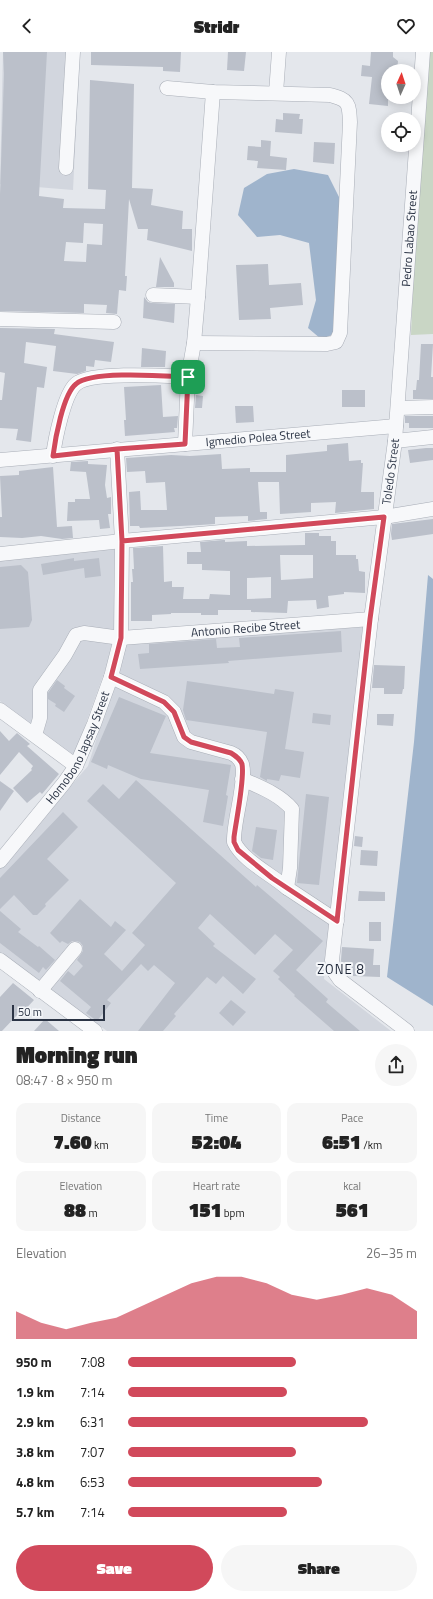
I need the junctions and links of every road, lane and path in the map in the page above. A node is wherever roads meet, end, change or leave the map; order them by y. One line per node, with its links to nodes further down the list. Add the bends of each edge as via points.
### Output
1 (73, 52): 7 (street)
2 (279, 52): 6 (street)
3 (423, 52): 15 (street, Pedro Labao Street)
4 (167, 88): 5 (street)
5 (213, 92): 6 (street); 9 (street)
6 (276, 93): 12 (street, via 330,95 346,101 349,108 340,333 336,342 327,344)
7 (66, 168)
8 (153, 295): 9 (street)
9 (198, 297): 12 (street)
10 (0, 319): 11 (street)
11 (114, 322)
12 (194, 342): 13 (street)
13 (188, 377): 19 (street); 21 (street, via 130,375 82,380 69,392)
14 (433, 407): 15 (street)
15 (398, 408): 16 (street, Pedro Labao Street)
16 (396, 426): 18 (street, Toledo Street); 19 (street, Igmedio Polea Street)
17 (433, 437): 18 (street)
18 (395, 440): 24 (street, Toledo Street)
19 (185, 444): 20 (street, Igmedio Polea Street)
20 (117, 449): 21 (street, Igmedio Polea Street); 25 (street, Homobono Japsay Street)
21 (53, 456): 22 (street, Igmedio Polea Street)
22 (0, 460)
23 (433, 509): 24 (street)
24 (384, 517): 25 (street); 27 (street, Toledo Street)
25 (122, 541): 26 (street); 28 (street, Homobono Japsay Street)
26 (0, 554)
27 (370, 619): 28 (street, Antonio Recibe Street); 36 (street, Toledo Street)
28 (121, 638): 29 (street, Homobono Japsay Street); 31 (street, Antonio Recibe Street, via 84,633 76,635 40,690 40,718)
29 (111, 677): 32 (street, Homobono Japsay Street); 33 (street, via 164,702 174,712 184,737 191,742 236,756 242,766)
30 (0, 710): 31 (street)
31 (35, 735): 32 (street)
32 (76, 766): 34 (street, Homobono Japsay Street)
33 (242, 779): 35 (street, via 234,842 238,850); 35 (street, via 285,800 292,809)
34 (0, 861)
35 (287, 888): 36 (street)
36 (337, 921): 41 (street, Toledo Street, via 332,960 336,974 340,980)
37 (75, 948): 39 (street)
38 (0, 960): 39 (street)
39 (40, 990): 40 (street)
40 (95, 1031)
41 (407, 1031)

